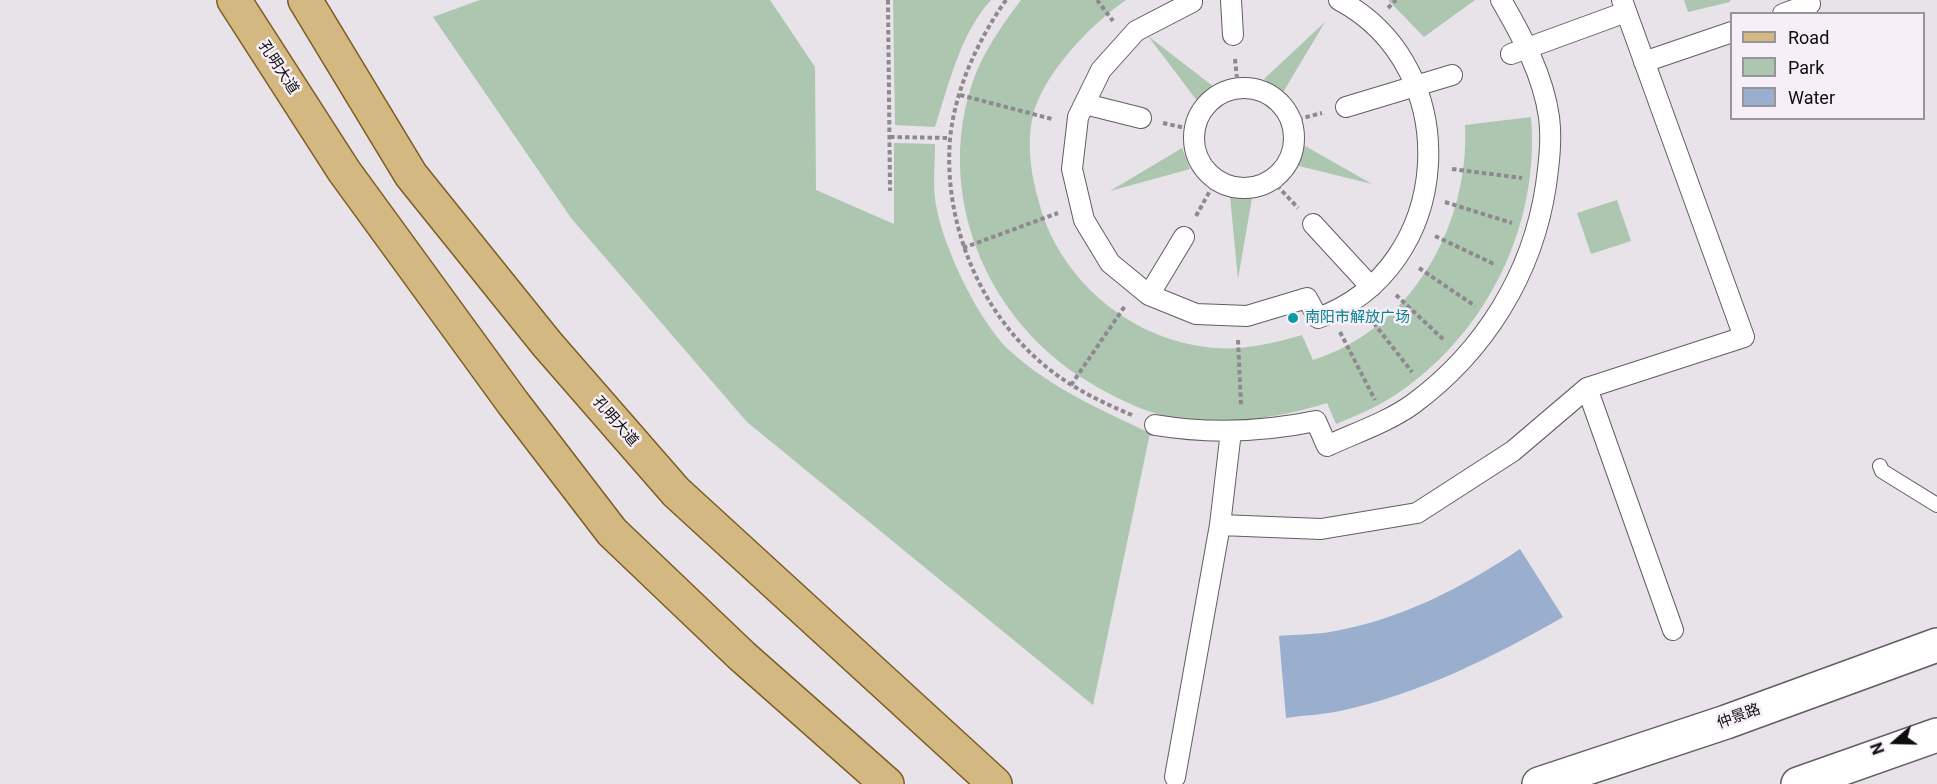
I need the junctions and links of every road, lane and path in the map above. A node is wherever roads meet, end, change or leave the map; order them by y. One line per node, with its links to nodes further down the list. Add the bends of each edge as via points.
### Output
1 (234, 0): 66 (main road, 孔明大道, via 344,171 513,404 612,532 742,656)
2 (305, 0): 67 (main road, 孔明大道, via 411,175 547,344 669,483)
3 (888, 0): 27 (path)
4 (1006, 0): 20 (path, via 973,56)
5 (1097, 0): 13 (path)
6 (1192, 0): 21 (street, via 1136,31 1101,70)
7 (1231, 0): 15 (street)
8 (1340, 0): 19 (street, via 1374,24 1404,62)
9 (1501, 0): 16 (street)
10 (1809, 0): 12 (street, via 1810,4)
11 (1624, 6): 16 (street); 17 (street)
12 (1789, 12)
13 (1107, 13)
14 (1730, 32): 17 (street)
15 (1233, 35)
16 (1519, 51): 58 (street, via 1540,78 1549,118 1550,164 1532,244 1495,321 1473,348 1412,405 1327,446 1316,421 1282,428)
17 (1644, 62): 54 (street, via 1744,337)
18 (1452, 75): 19 (street)
19 (1415, 87): 22 (street); 43 (street, via 1426,119 1426,196 1415,228 1399,255)
20 (960, 95): 23 (path); 28 (path)
21 (1085, 104): 24 (street); 44 (street, via 1078,117 1072,169 1079,205 1110,263)
22 (1346, 107): 25 (path)
23 (1034, 114)
24 (1142, 118): 26 (path)
25 (1291, 121): 26 (street, via 1283,106 1270,95 1254,88 1238,88 1209,102); 32 (street, via 1292,154)
26 (1194, 130): 31 (street, via 1194,147 1200,162)
27 (890, 137): 28 (path); 33 (path)
28 (950, 138): 40 (path, via 951,187)
29 (1465, 170): 30 (path)
30 (1530, 179)
31 (1216, 180): 32 (street, via 1240,189); 38 (path)
32 (1272, 180): 36 (path)
33 (890, 191)
34 (1458, 206): 37 (path)
35 (1043, 218): 40 (path)
36 (1313, 224): 43 (street)
37 (1520, 226)
38 (1184, 237): 44 (street)
39 (1444, 240): 41 (path)
40 (963, 248): 53 (path, via 988,299 1013,335)
41 (1503, 269)
42 (1426, 272): 46 (path)
43 (1371, 287): 44 (street, via 1318,318 1307,298 1247,316 1196,314)
44 (1149, 296)
45 (1402, 300): 50 (path)
46 (1481, 311)
47 (1119, 314): 53 (path)
48 (1376, 326): 52 (path)
49 (1347, 346): 55 (path)
50 (1451, 346)
51 (1239, 348): 56 (path)
52 (1417, 379)
53 (1071, 385): 57 (path)
54 (1587, 388): 61 (street, via 1513,451 1417,513 1321,529); 62 (street)
55 (1377, 405)
56 (1242, 407)
57 (1155, 425): 58 (street, via 1192,431)
58 (1230, 431): 61 (street)
59 (1880, 466): 60 (lane)
60 (1937, 505)
61 (1220, 525): 65 (street)
62 (1673, 630)
63 (1937, 645): 68 (main road, 仲景路, via 1726,722)
64 (1937, 735): 69 (main road)
65 (1175, 777)
66 (886, 784)
67 (995, 784)
68 (1539, 784)
69 (1798, 784)

